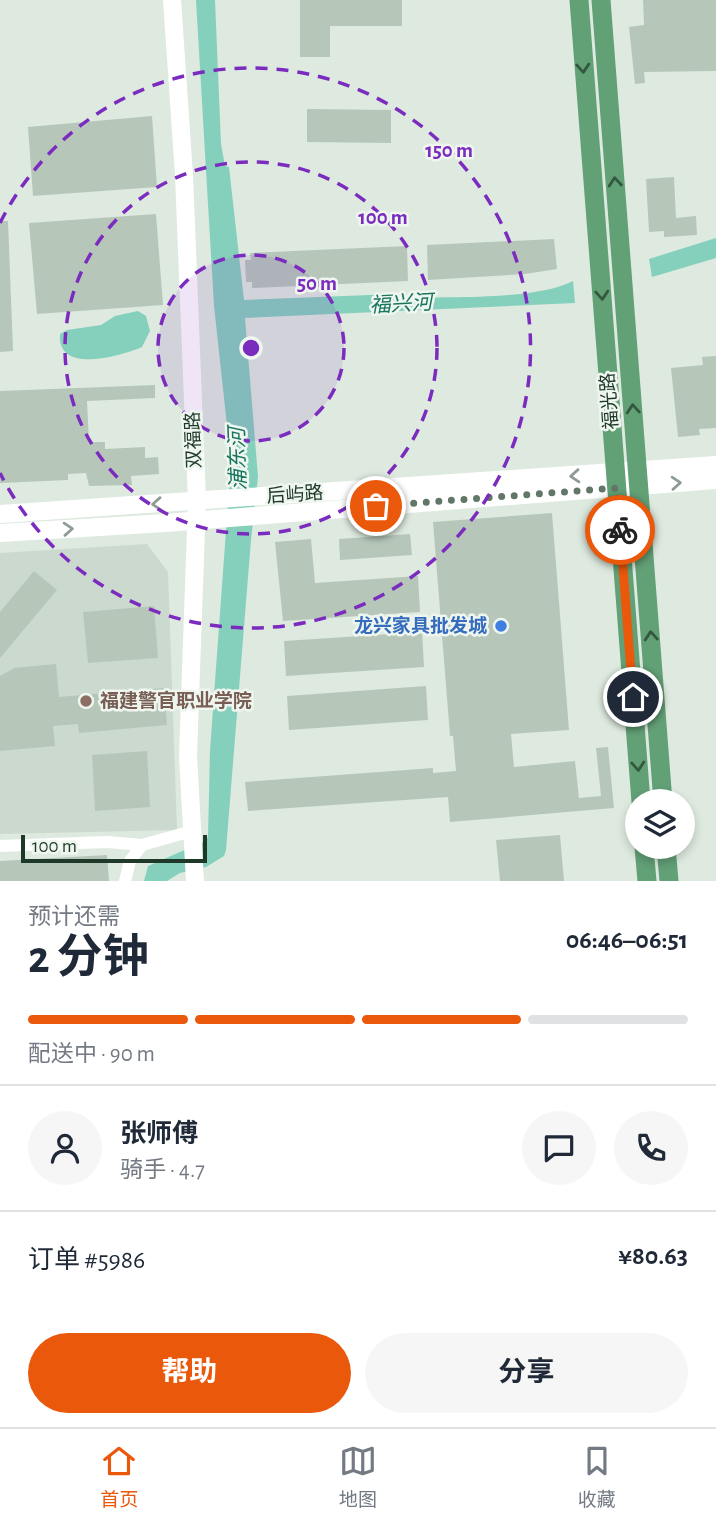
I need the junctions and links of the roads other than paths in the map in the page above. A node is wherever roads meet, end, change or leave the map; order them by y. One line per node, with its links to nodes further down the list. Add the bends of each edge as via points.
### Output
1 (172, 0): 8 (main road, 双福路)
2 (579, 0): 6 (main road, 福光路, one-way to 6)
3 (601, 0): 5 (main road, 福光路, one-way to 3)
4 (716, 465): 5 (main road, 后屿路)
5 (639, 479): 6 (main road, 后屿路); 7 (main road, 后屿路, one-way to 7); 12 (main road, 福光路, one-way to 5)
6 (616, 480): 8 (main road, 后屿路); 11 (main road, 福光路, one-way to 11)
7 (716, 480)
8 (197, 511): 9 (main road, one-way to 9); 10 (main road, one-way to 8); 13 (main road, 双福路, via 188,729)
9 (0, 514)
10 (0, 533)
11 (639, 789)
12 (662, 789)
13 (192, 836): 14 (street); 18 (main road, 双福路)
14 (142, 845): 15 (street); 19 (street, via 130,861)
15 (0, 846)
16 (645, 859): 20 (main road)
17 (667, 859): 21 (main road)
18 (195, 876)
19 (125, 881)
20 (647, 881)
21 (669, 881)

